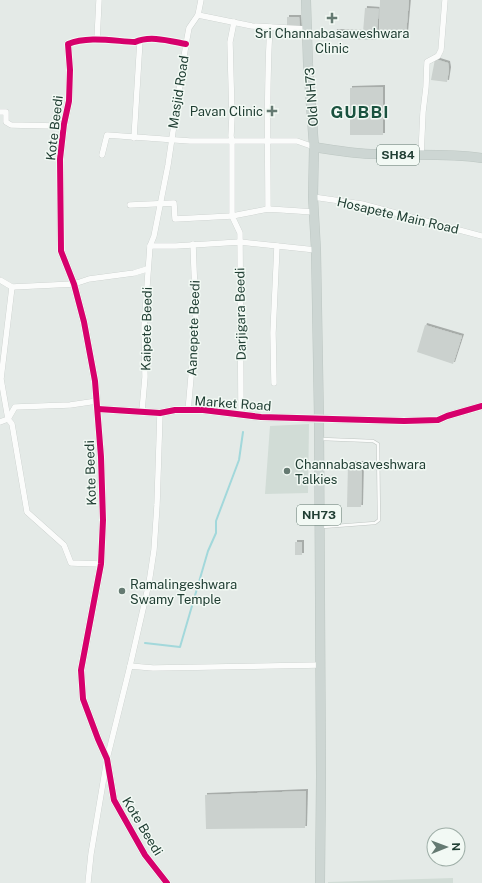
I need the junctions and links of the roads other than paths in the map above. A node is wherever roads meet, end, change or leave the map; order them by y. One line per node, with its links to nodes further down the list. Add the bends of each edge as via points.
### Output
1 (99, 0): 9 (street)
2 (201, 0): 5 (street, Masjid Road)
3 (306, 0): 8 (main road, Old NH73)
4 (445, 0): 21 (street, via 441,50 438,56 427,62)
5 (198, 14): 6 (street); 12 (street, Masjid Road, via 189,28)
6 (234, 22): 7 (street); 17 (street, via 230,42)
7 (270, 27): 8 (street); 18 (street, via 266,119)
8 (306, 29): 19 (main road, Old NH73)
9 (97, 40): 10 (street); 11 (street)
10 (140, 40): 12 (street, via 159,39); 15 (street)
11 (68, 44): 14 (street, Kote Beedi, via 69,101)
12 (186, 44): 16 (street, Masjid Road)
13 (0, 112): 14 (street, via 6,112 6,122 11,125)
14 (64, 124): 37 (street, Kote Beedi, via 60,159 61,251)
15 (134, 138): 16 (street); 20 (street, via 107,135)
16 (171, 140): 17 (street); 25 (street, Masjid Road)
17 (232, 141): 18 (street); 28 (street)
18 (268, 141): 19 (street, via 297,141); 26 (street)
19 (314, 147): 21 (main road, SH84, via 373,154); 23 (main road, NH73)
20 (102, 155)
21 (421, 155): 22 (main road, SH84)
22 (482, 158)
23 (313, 197): 27 (main road, NH73); 29 (street, Hosapete Main Road, via 362,204)
24 (130, 205): 25 (street)
25 (160, 205): 28 (street, via 174,203 175,219); 32 (street, Kaipete Beedi)
26 (268, 209): 27 (street); 28 (street)
27 (314, 212): 34 (main road, NH73)
28 (232, 216): 30 (street, Darjigara Beedi, via 240,233)
29 (482, 236)
30 (240, 242): 31 (street); 33 (street); 46 (street, Darjigara Beedi)
31 (194, 244): 32 (street); 44 (street, Aanepete Beedi, via 196,320)
32 (150, 246): 35 (street, Kaipete Beedi)
33 (277, 246): 34 (street); 39 (street, via 273,333)
34 (316, 250): 48 (main road, NH73)
35 (147, 269): 37 (street); 43 (street, Kaipete Beedi)
36 (0, 280): 38 (street)
37 (74, 284): 38 (street); 40 (street, Kote Beedi, via 96,381)
38 (12, 287): 47 (street, via 1,379)
39 (274, 383)
40 (97, 401): 42 (street, Kote Beedi); 47 (street, via 70,405 15,407)
41 (482, 406): 48 (street, Market Road, via 438,420)
42 (98, 409): 43 (street, Market Road); 52 (street, Kote Beedi, via 103,520)
43 (142, 411): 45 (street, Market Road)
44 (188, 411): 45 (street, Market Road); 46 (street, Market Road)
45 (160, 413): 54 (street, via 154,550)
46 (241, 414): 48 (street, Market Road)
47 (8, 419): 49 (street); 52 (street, via 12,424 27,512 64,545 71,563)
48 (319, 419): 50 (main road, NH73)
49 (0, 422)
50 (319, 439): 51 (main road, NH73); 51 (lane, via 373,441 378,444 378,520 375,523)
51 (319, 527): 53 (main road, NH73)
52 (101, 564): 55 (street, Kote Beedi, via 81,670 83,699)
53 (320, 664): 54 (street, via 153,668); 58 (main road, NH73)
54 (130, 666): 55 (street)
55 (107, 759): 56 (street); 57 (street, Kote Beedi, via 114,800 145,855)
56 (88, 883)
57 (167, 883)
58 (320, 883)

